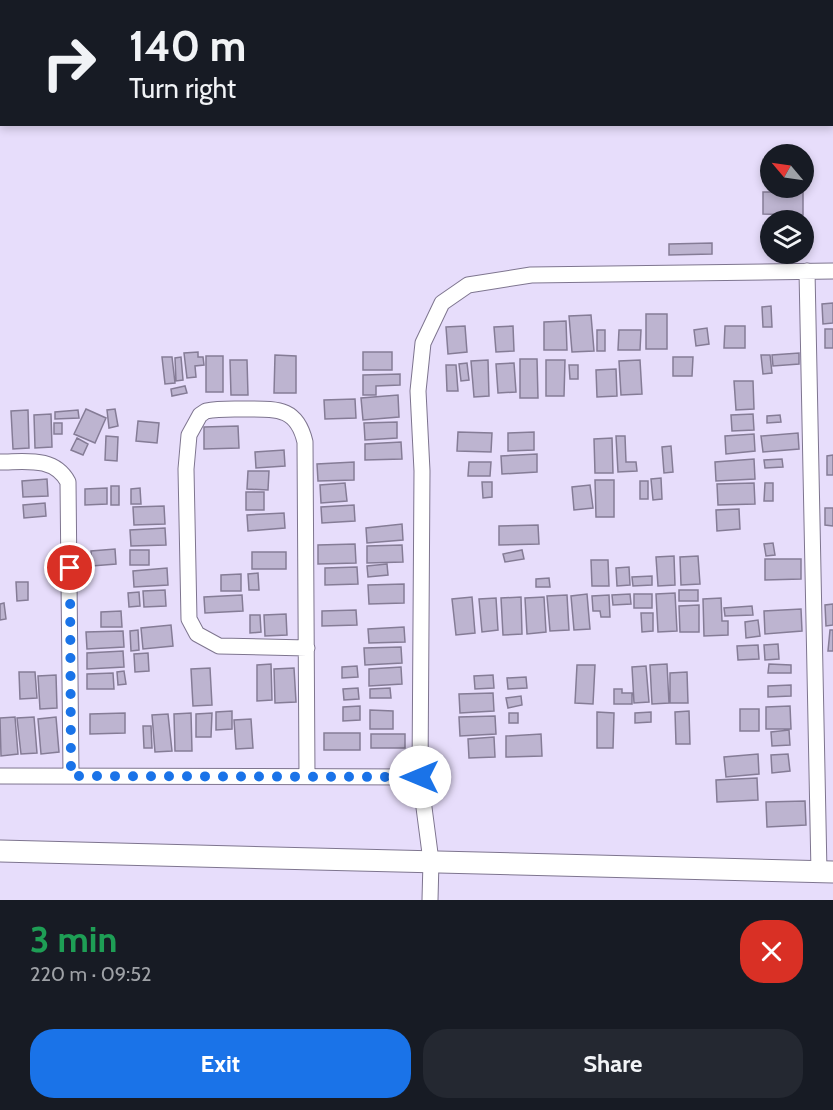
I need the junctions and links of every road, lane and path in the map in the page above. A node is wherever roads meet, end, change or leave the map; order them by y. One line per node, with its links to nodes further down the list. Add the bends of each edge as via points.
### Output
1 (807, 271): 2 (street); 8 (street, via 531,274 468,285 442,303 423,343 418,391 422,471); 11 (street)
2 (833, 271)
3 (0, 462): 6 (street, via 47,464 57,468 68,482)
4 (307, 648): 4 (street, via 302,429 296,420 275,409 206,411 189,435 186,469 189,619 197,634 219,646); 7 (street)
5 (0, 776): 6 (street)
6 (71, 776): 7 (street)
7 (307, 776): 8 (street)
8 (420, 777): 10 (street)
9 (0, 851): 10 (street)
10 (431, 861): 11 (street); 12 (street)
11 (826, 872)
12 (430, 900)

